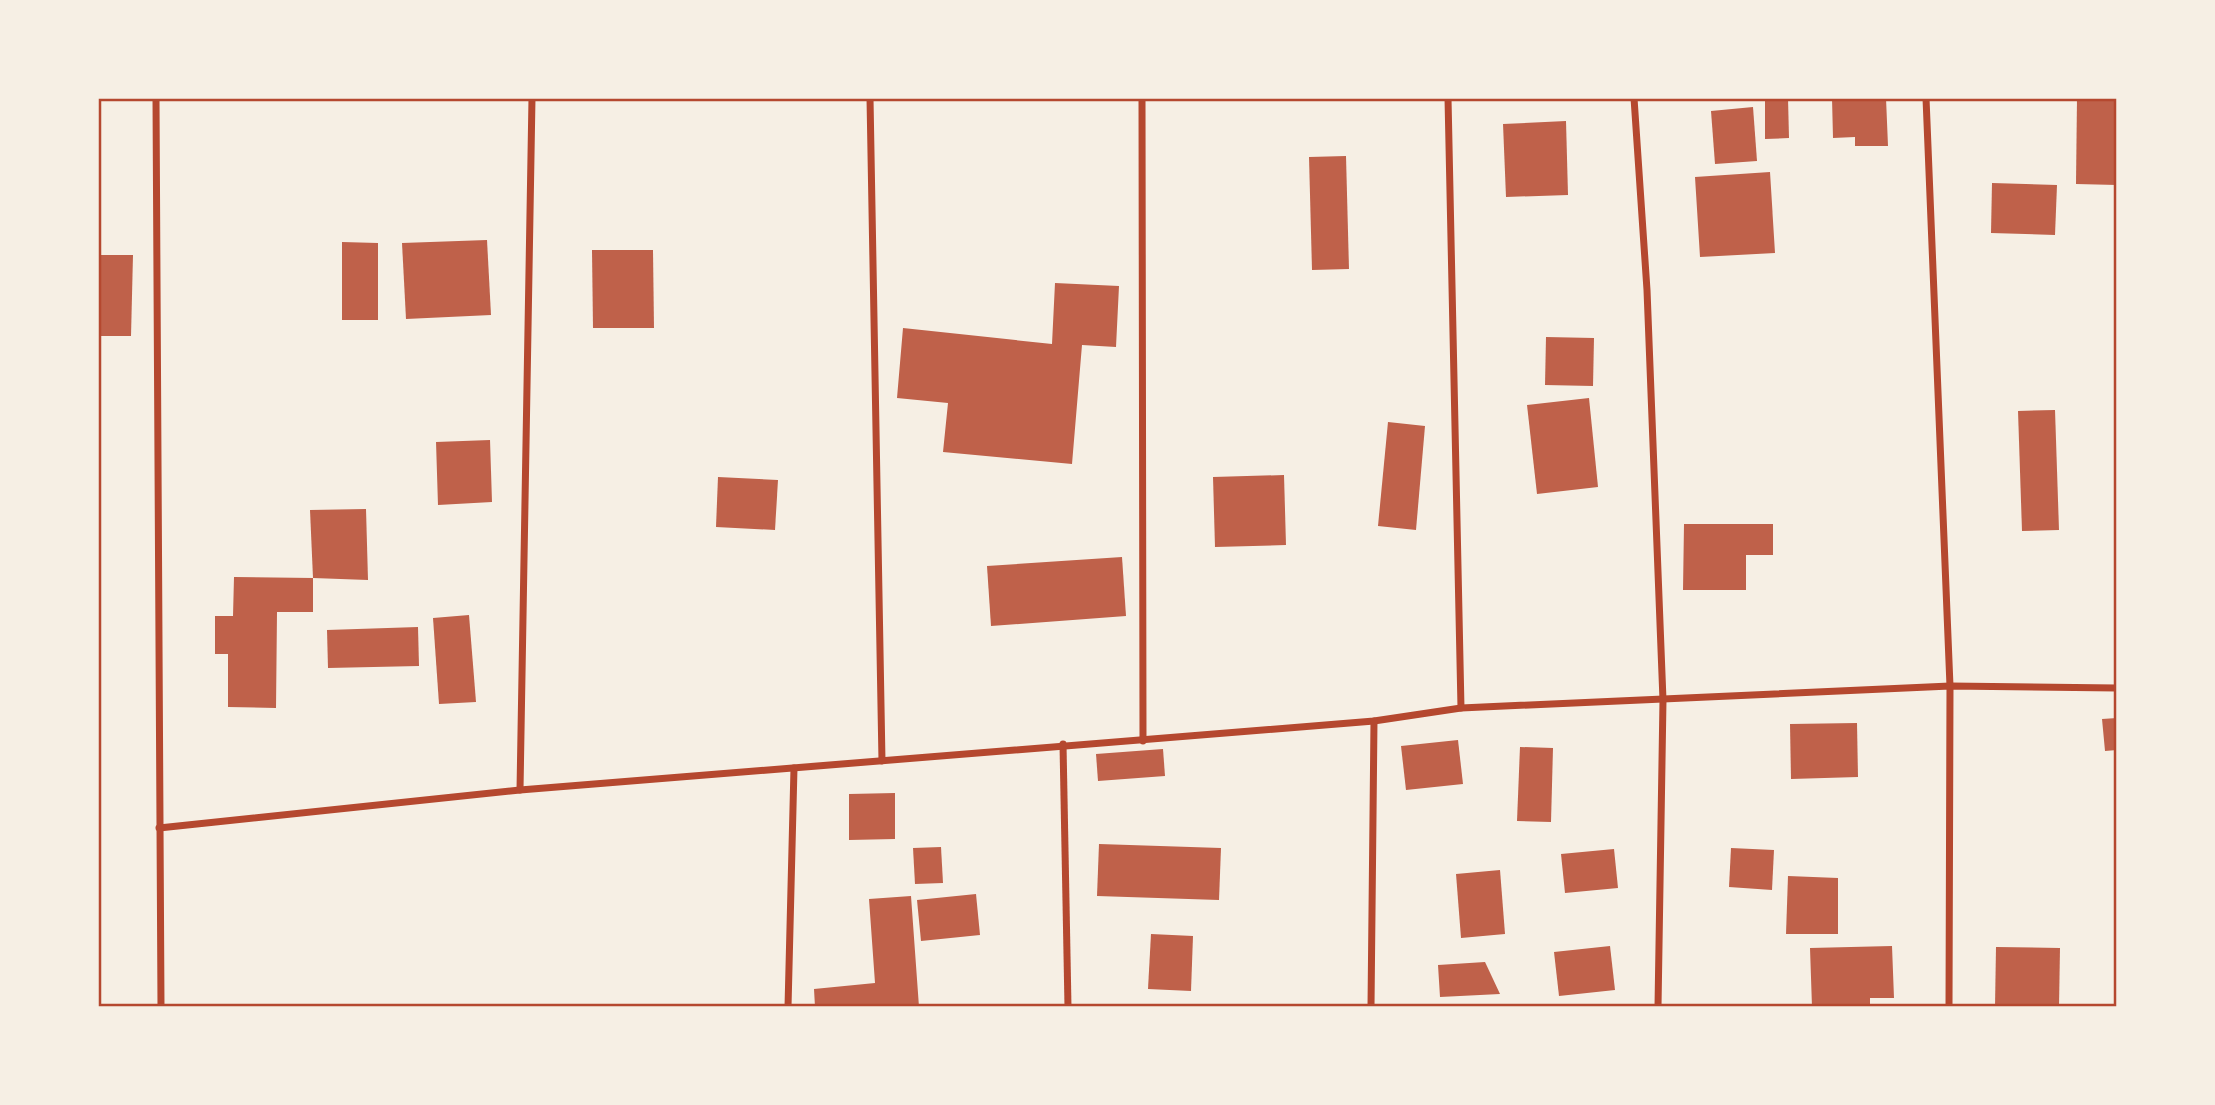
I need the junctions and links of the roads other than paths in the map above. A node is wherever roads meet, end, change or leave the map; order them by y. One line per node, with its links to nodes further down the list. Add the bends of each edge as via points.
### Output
1 (156, 98): 18 (street)
2 (533, 98): 17 (street)
3 (870, 98): 15 (street)
4 (1142, 98): 13 (street)
5 (1448, 98): 11 (street)
6 (1634, 98): 10 (street, via 1647,290)
7 (1926, 98): 8 (street)
8 (1950, 685): 9 (street); 10 (street); 24 (street)
9 (2117, 688)
10 (1663, 700): 11 (street); 23 (street)
11 (1461, 708): 12 (street)
12 (1374, 721): 13 (street); 22 (street)
13 (1143, 741): 14 (street)
14 (1063, 744): 15 (street); 21 (street)
15 (882, 761): 16 (street)
16 (794, 768): 17 (street); 20 (street)
17 (520, 790): 18 (street)
18 (159, 828): 19 (street)
19 (161, 1007)
20 (788, 1007)
21 (1068, 1007)
22 (1371, 1007)
23 (1658, 1007)
24 (1948, 1007)

